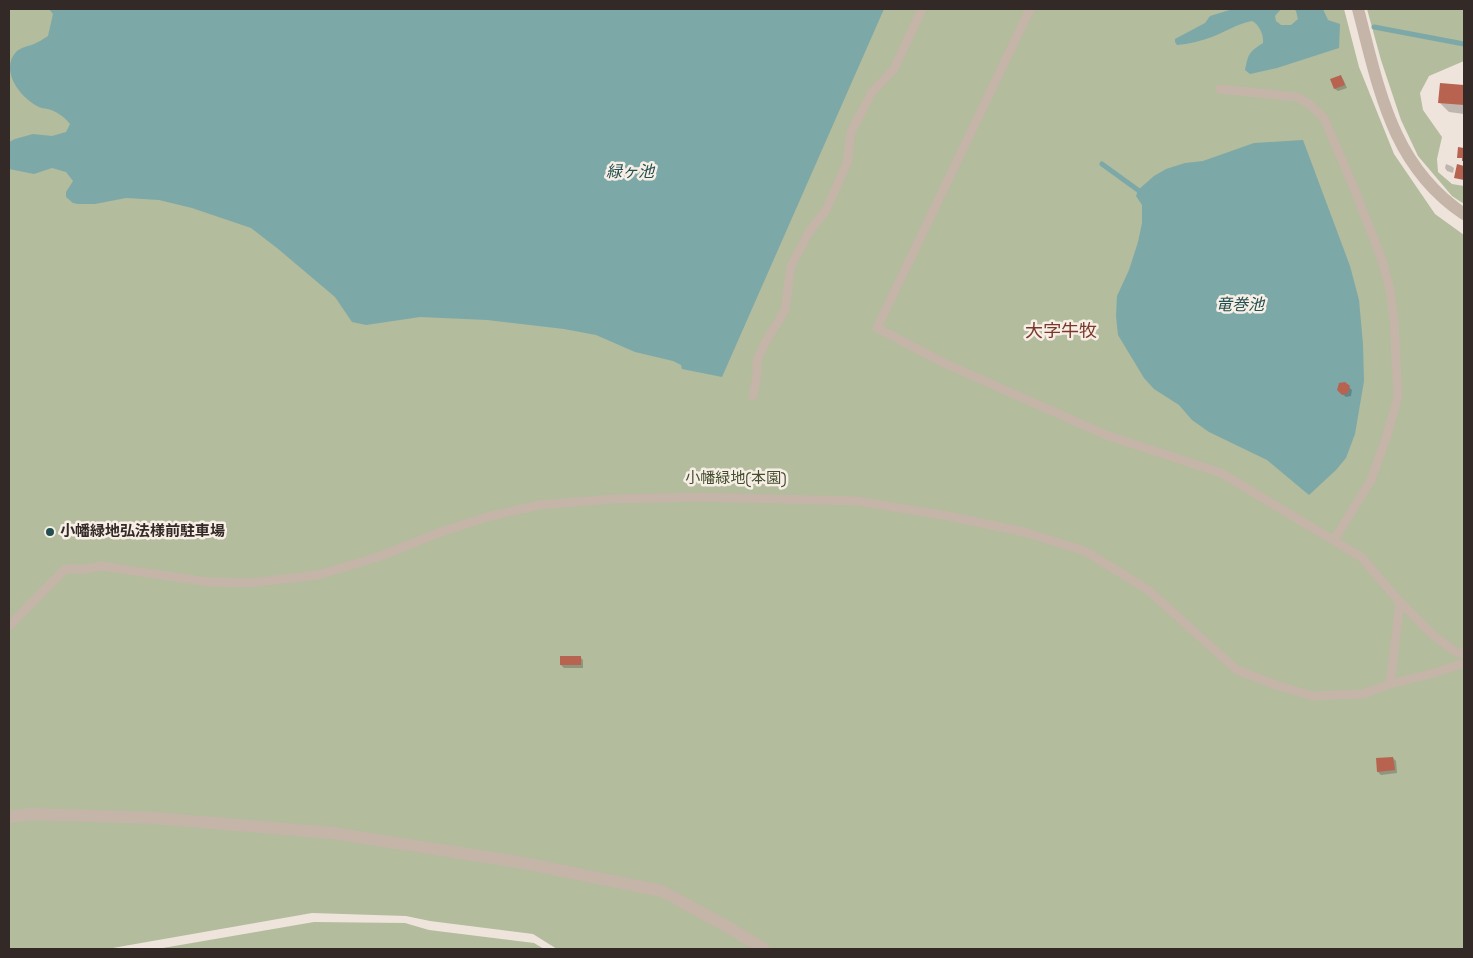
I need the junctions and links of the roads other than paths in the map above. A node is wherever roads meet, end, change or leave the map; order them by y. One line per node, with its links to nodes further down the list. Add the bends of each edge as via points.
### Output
1 (922, 9): 6 (lane, via 894,68 872,92 851,132 846,163 826,210 809,232 791,266 785,310 757,360)
2 (1030, 9): 7 (lane, via 877,328 944,363 1106,434 1220,473)
3 (1358, 9): 5 (street, via 1397,139 1433,189)
4 (1220, 88): 7 (lane, via 1297,97 1324,118 1382,260 1390,290 1398,397 1371,480)
5 (1464, 214)
6 (754, 396)
7 (1334, 540): 8 (lane, via 1361,556)
8 (1400, 602): 10 (lane, via 1440,640); 12 (lane)
9 (9, 626): 12 (lane, via 65,569 101,566 208,582 250,583 318,575 478,520 539,506 613,499 698,497 857,501 1024,532 1085,551 1148,590 1237,670 1276,685 1312,696 1363,694)
10 (1464, 654)
11 (1464, 663): 12 (lane)
12 (1390, 684)
13 (9, 817): 14 (street, via 31,814 154,818 332,833 518,862 662,891)
14 (764, 949)

